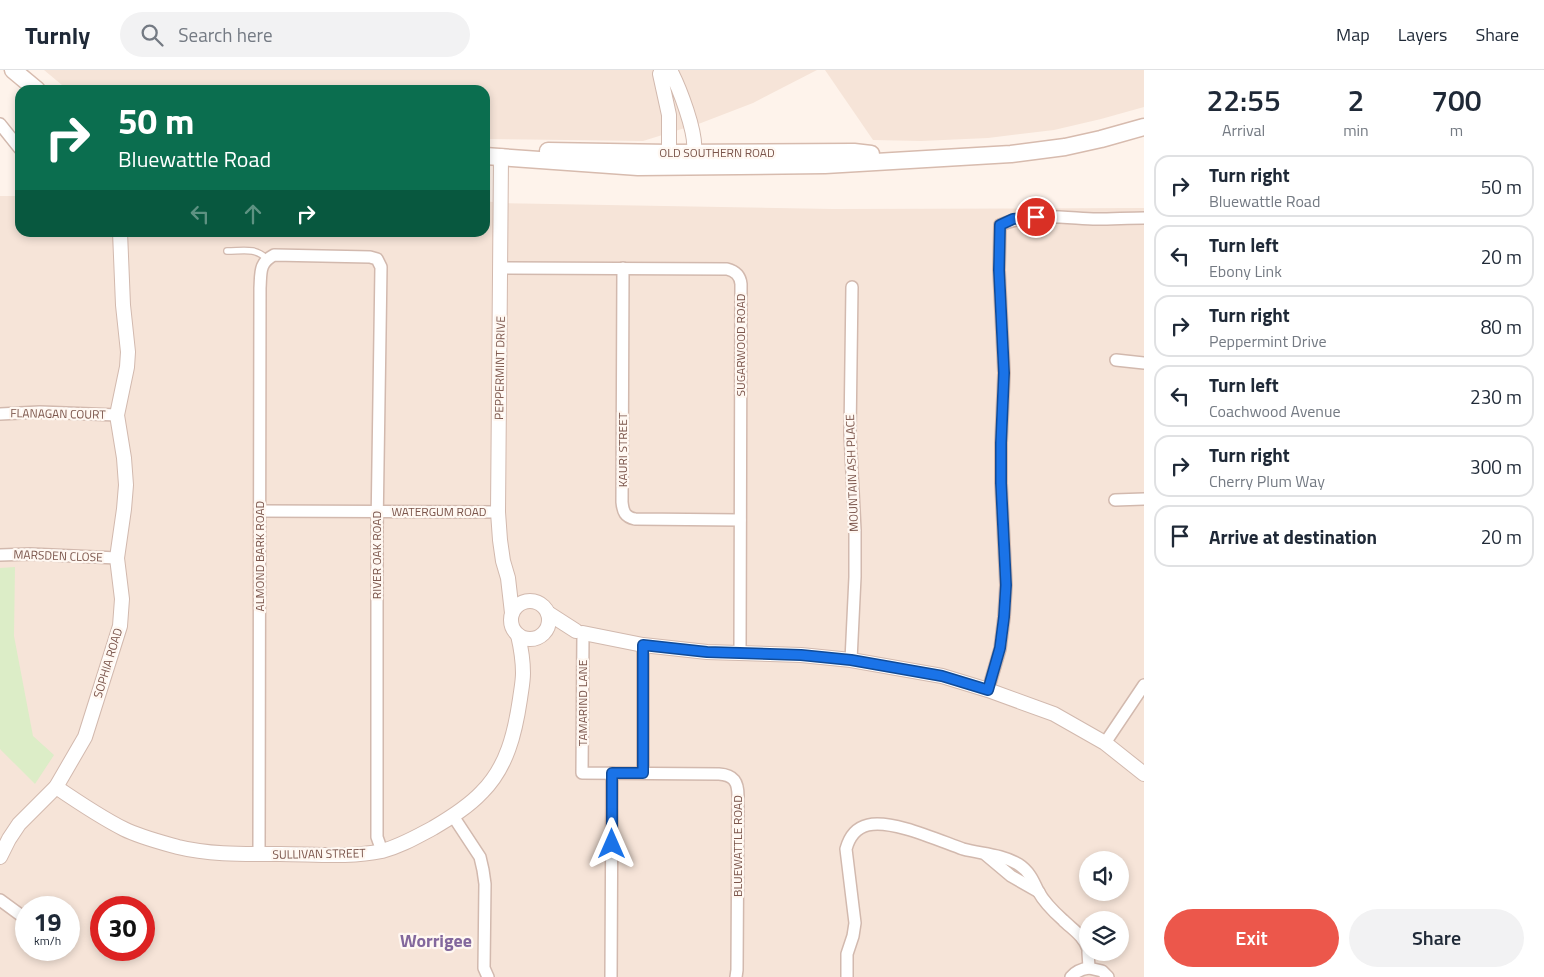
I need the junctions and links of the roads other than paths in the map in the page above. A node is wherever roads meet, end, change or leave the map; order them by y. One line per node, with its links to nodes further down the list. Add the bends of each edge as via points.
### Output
1 (13, 70): 4 (main road)
2 (662, 70): 8 (street)
3 (670, 70): 10 (street, via 691,125)
4 (31, 85)
5 (0, 124): 7 (street)
6 (1144, 127): 10 (main road, OLD SOUTHERN ROAD, via 1065,147 1011,154 825,165)
7 (15, 143)
8 (669, 153): 9 (main road, OLD SOUTHERN ROAD, via 532,150); 10 (main road, OLD SOUTHERN ROAD)
9 (493, 156): 10 (main road, OLD SOUTHERN ROAD, via 603,165); 15 (street, PEPPERMINT DRIVE)
10 (691, 160)
11 (1144, 218): 42 (street, via 1036,217 1013,219 1000,225 1004,373 1001,467 1006,585 1000,648)
12 (120, 237): 21 (street, SOPHIA ROAD, via 128,360)
13 (227, 251): 14 (lane, via 253,250)
14 (267, 259): 24 (street, ALMOND BARK ROAD, via 261,269 260,288); 25 (street, RIVER OAK ROAD, via 274,255 370,256 377,259 381,267)
15 (501, 268): 16 (street, SUGARWOOD ROAD); 26 (street, PEPPERMINT DRIVE)
16 (623, 268): 27 (street, SUGARWOOD ROAD, via 727,269 740,278); 27 (street, KAURI STREET, via 622,502 625,514 635,520)
17 (852, 287): 39 (street, MOUNTAIN ASH PLACE, via 850,434 855,577)
18 (1116, 360): 19 (street)
19 (1144, 364)
20 (0, 414): 21 (street, FLANAGAN COURT)
21 (117, 415): 29 (street, SOPHIA ROAD, via 126,485)
22 (1144, 499): 23 (street)
23 (1115, 500)
24 (260, 511): 25 (street, WATERGUM ROAD); 51 (street, ALMOND BARK ROAD)
25 (377, 512): 26 (street, WATERGUM ROAD); 50 (street, RIVER OAK ROAD, via 377,837)
26 (498, 512): 30 (street, PEPPERMINT DRIVE)
27 (740, 520): 38 (street, SUGARWOOD ROAD)
28 (0, 555): 29 (street, MARSDEN CLOSE)
29 (117, 558): 48 (street, SOPHIA ROAD, via 122,599 118,635 84,737)
30 (508, 578): 31 (street); 32 (street, PEPPERMINT DRIVE)
31 (532, 601): 32 (street, via 520,604); 33 (street, via 542,605)
32 (512, 613): 35 (street, via 511,625)
33 (548, 613): 34 (street); 36 (street, via 549,624)
34 (579, 632): 36 (street); 37 (street); 44 (street, TAMARIND LANE)
35 (518, 636): 36 (street, via 528,640); 40 (street, SULLIVAN STREET)
36 (540, 636): 40 (street, SULLIVAN STREET)
37 (643, 645): 38 (street); 46 (street)
38 (740, 654): 39 (street)
39 (851, 660): 42 (street, via 942,676)
40 (523, 674): 49 (street, SULLIVAN STREET, via 517,723 505,759 483,792)
41 (1144, 685): 43 (street)
42 (988, 690): 43 (street, via 1054,714)
43 (1105, 743): 47 (street)
44 (582, 773): 45 (street, BLUEWATTLE ROAD)
45 (612, 773): 46 (street, BLUEWATTLE ROAD); 63 (street)
46 (643, 773): 64 (street, BLUEWATTLE ROAD, via 727,775 736,783)
47 (1144, 774)
48 (56, 787): 51 (street, SULLIVAN STREET, via 125,830 153,840 180,848); 53 (street, SOPHIA ROAD, via 19,824)
49 (453, 816): 50 (street, SULLIVAN STREET, via 408,842); 62 (street, via 480,857 483,870 484,968)
50 (382, 851): 51 (street, SULLIVAN STREET)
51 (259, 854)
52 (986, 855): 54 (street, via 1008,859); 55 (street); 65 (street, via 903,828 875,824 858,829 846,849 855,923 847,954)
53 (0, 856)
54 (1020, 866): 55 (lane); 56 (street, via 1032,877)
55 (1011, 876): 56 (street)
56 (1039, 892): 59 (street)
57 (0, 900): 58 (street)
58 (15, 911)
59 (1079, 935)
60 (1089, 961): 61 (street)
61 (1089, 968): 66 (street); 67 (street, via 1102,971)
62 (488, 977)
63 (611, 977)
64 (736, 977)
65 (847, 977)
66 (1071, 977)
67 (1108, 977)

